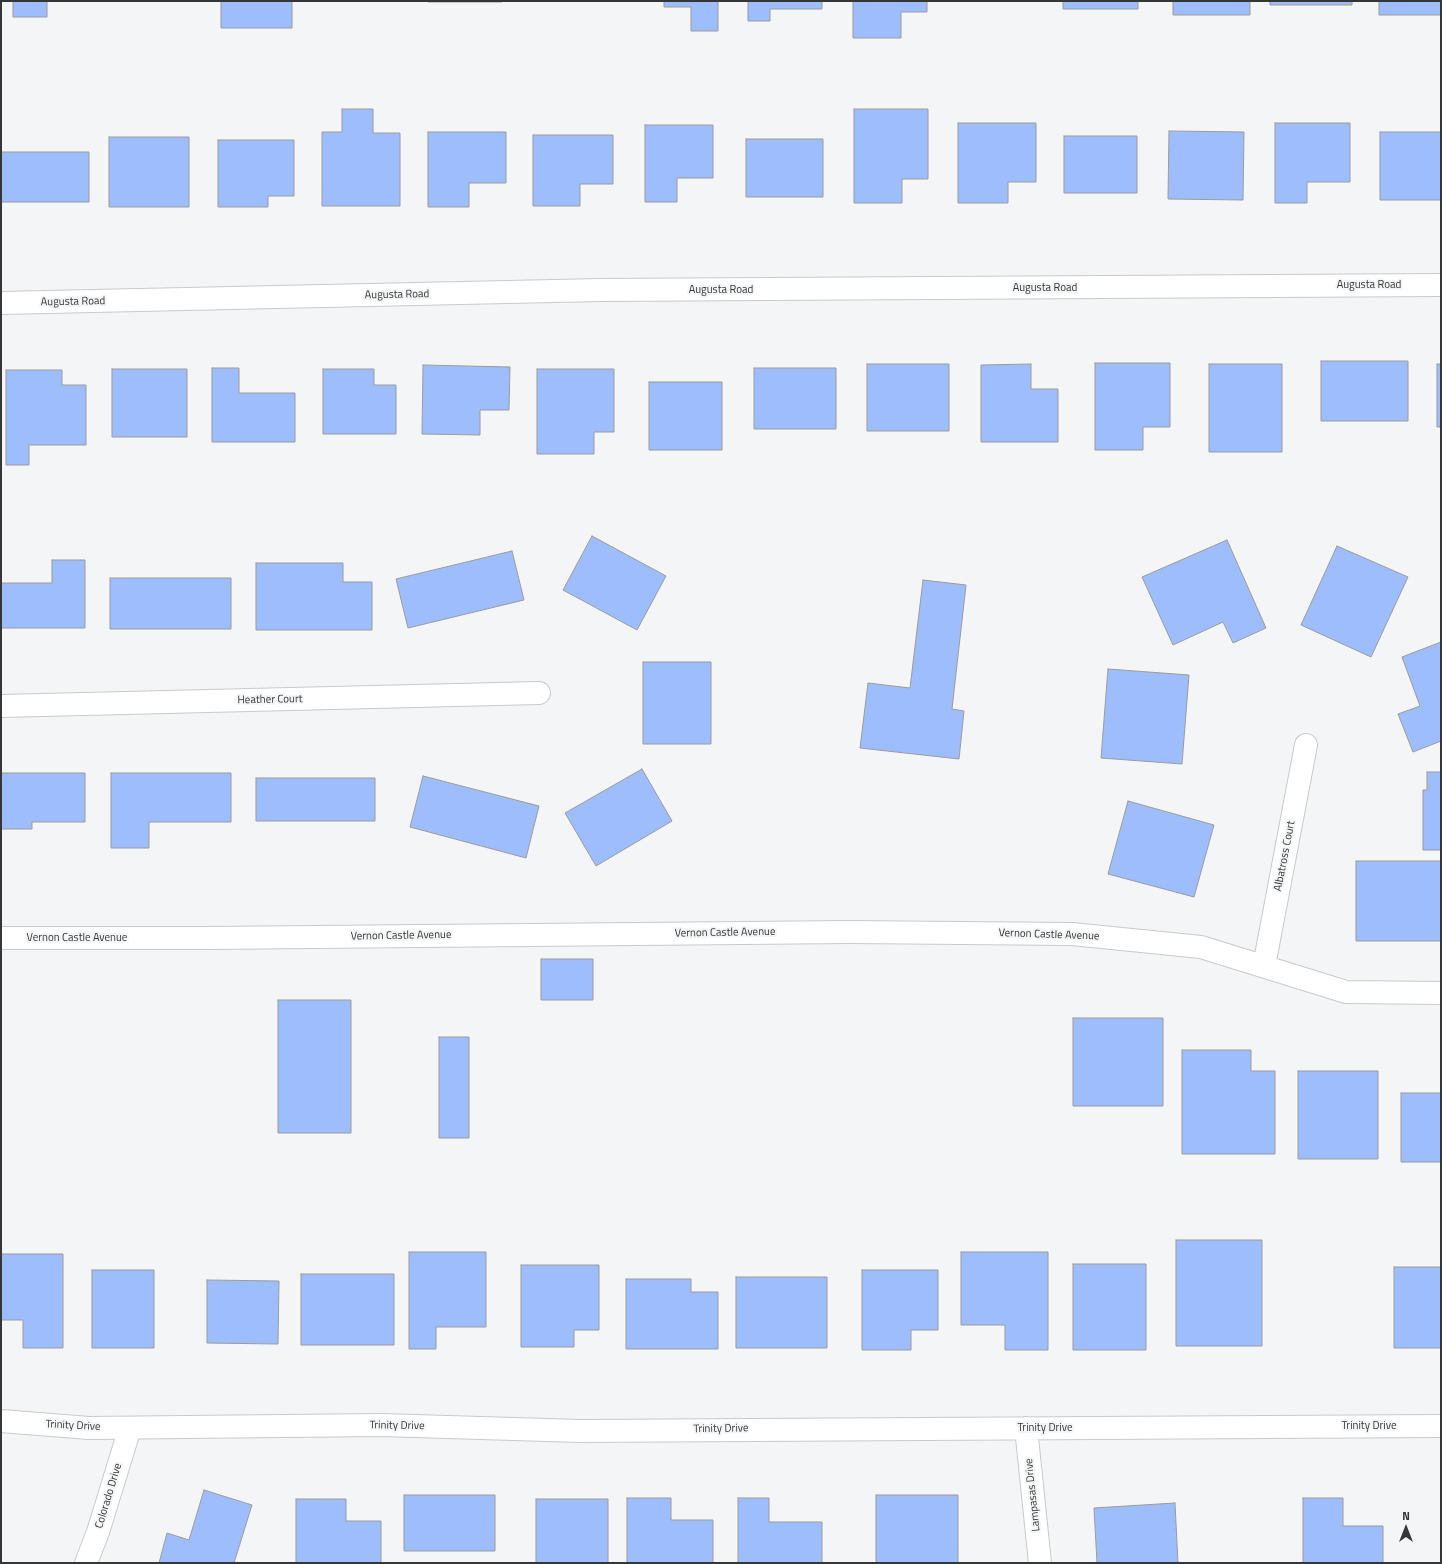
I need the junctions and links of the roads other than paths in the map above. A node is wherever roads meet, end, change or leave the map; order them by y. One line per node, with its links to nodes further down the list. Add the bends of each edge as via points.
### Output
1 (1441, 285): 2 (street, Augusta Road, via 600,290)
2 (1, 303)
3 (539, 693): 4 (street, Heather Court)
4 (1, 706)
5 (1306, 745): 7 (street, Albatross Court)
6 (1, 938): 7 (street, Vernon Castle Avenue, via 850,932 1072,934 1201,947)
7 (1264, 966): 8 (street, Vernon Castle Avenue, via 1346,992)
8 (1441, 993)
9 (1, 1421): 11 (street, Trinity Drive, via 89,1428)
10 (1441, 1426): 12 (street, Trinity Drive)
11 (130, 1428): 12 (street, Trinity Drive, via 381,1425 580,1431); 13 (street, Colorado Drive)
12 (1026, 1428): 14 (street, Lampasas Drive)
13 (86, 1563)
14 (1040, 1563)

